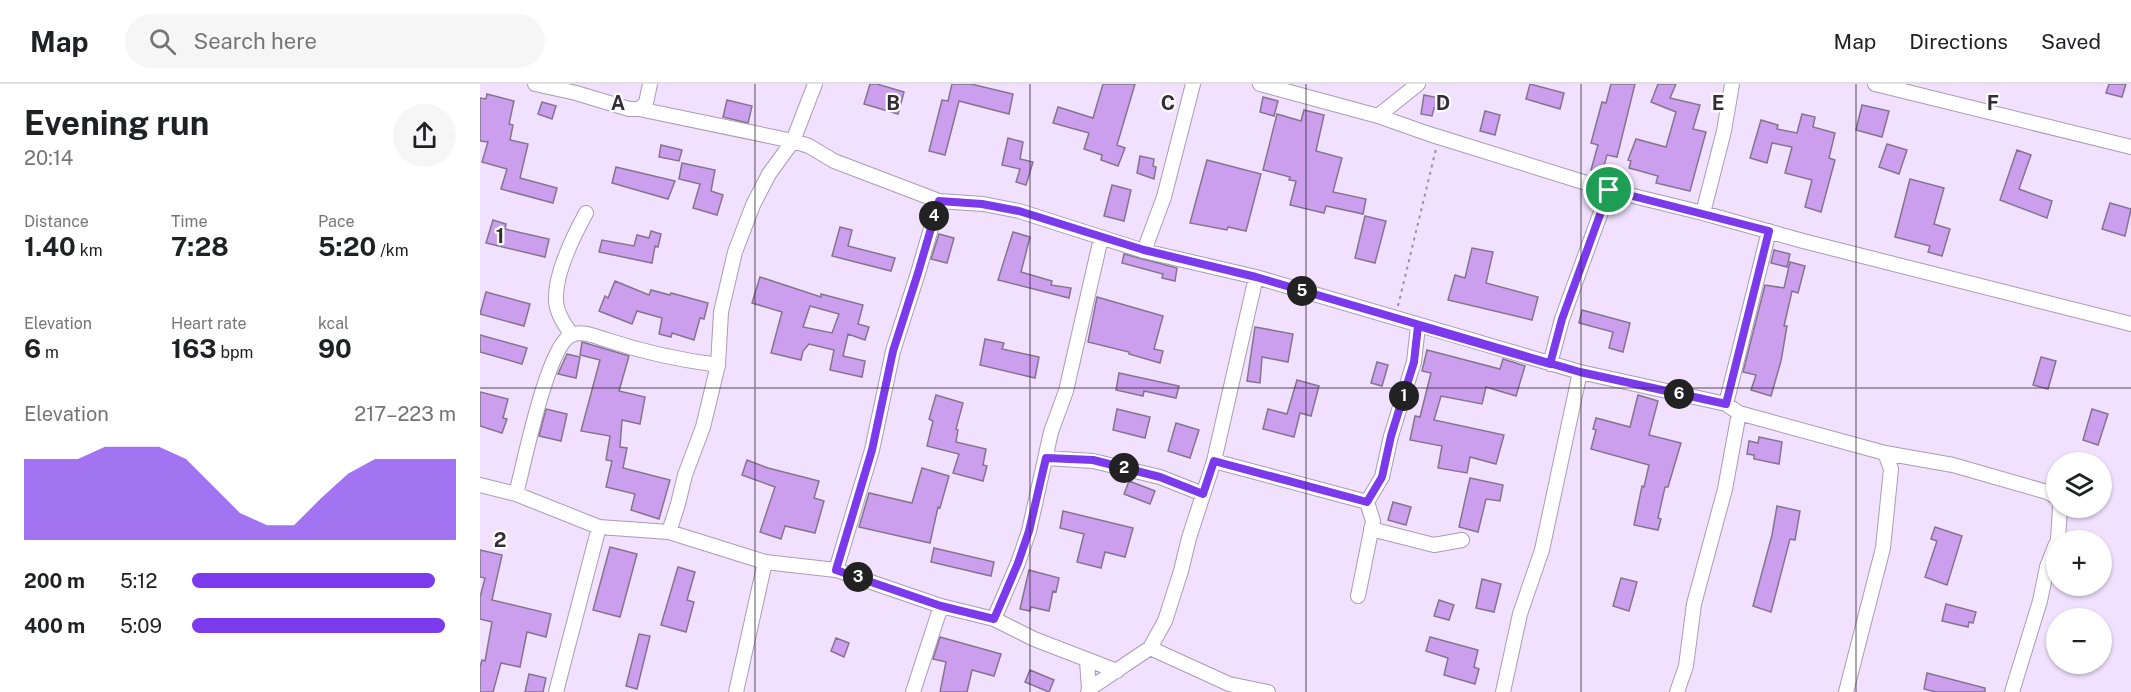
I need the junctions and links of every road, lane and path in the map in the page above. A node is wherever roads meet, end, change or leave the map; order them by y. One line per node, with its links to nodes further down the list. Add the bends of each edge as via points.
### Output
1 (535, 84): 10 (street)
2 (650, 84): 10 (street, via 646,103)
3 (815, 84): 13 (street)
4 (1193, 84): 21 (street, via 1164,197)
5 (1260, 84): 9 (street)
6 (1418, 84): 11 (street)
7 (1732, 84): 18 (street)
8 (1875, 84): 14 (street)
9 (1285, 88): 11 (street)
10 (639, 109): 13 (street)
11 (1378, 116): 12 (street)
12 (1439, 137): 15 (street); 23 (path)
13 (793, 141): 16 (street); 28 (street, via 769,174 735,252 721,312)
14 (2131, 147)
15 (1609, 190): 18 (street); 27 (street, via 1562,319)
16 (939, 201): 20 (street, via 1019,211); 45 (street, via 893,351 872,450)
17 (586, 213): 26 (street, via 572,238 556,297 561,321)
18 (1703, 213): 19 (street)
19 (1769, 231): 24 (street); 30 (street)
20 (1101, 238): 21 (street); 33 (street, via 1066,391)
21 (1144, 250): 22 (street)
22 (1256, 277): 23 (street); 34 (street)
23 (1395, 319): 25 (street)
24 (2131, 324)
25 (1418, 326): 27 (street); 39 (street, via 1414,362 1382,477)
26 (572, 335): 28 (street, via 588,334 672,359); 37 (street, via 554,357)
27 (1550, 364): 29 (street)
28 (718, 365): 42 (street, via 703,427)
29 (1580, 372): 30 (street); 59 (street, via 1542,550 1520,614)
30 (1726, 404): 31 (street)
31 (1739, 413): 32 (street); 60 (street, via 1725,489 1694,604 1686,666)
32 (1885, 453): 36 (street, via 1953,465); 61 (street, via 1891,470 1883,548)
33 (1046, 458): 38 (street, via 1093,460 1160,477); 49 (street, via 1029,531)
34 (1214, 461): 38 (street); 39 (street)
35 (480, 485): 37 (street)
36 (2046, 492)
37 (516, 494): 40 (street)
38 (1203, 494): 50 (street, via 1165,621)
39 (1367, 502): 41 (street, via 1373,521)
40 (599, 526): 42 (street); 55 (street)
41 (1371, 529): 43 (street, via 1434,545); 47 (street)
42 (669, 531): 44 (street)
43 (1462, 540)
44 (765, 562): 45 (street); 56 (street)
45 (836, 570): 48 (street)
46 (2046, 572): 62 (street)
47 (1358, 596)
48 (941, 606): 49 (street); 57 (street)
49 (994, 619): 51 (street)
50 (1150, 648): 52 (street); 54 (street)
51 (1088, 661): 52 (street); 53 (street)
52 (1117, 671): 53 (street)
53 (1088, 690)
54 (1244, 690): 58 (street)
55 (556, 692)
56 (736, 692)
57 (913, 692)
58 (1268, 692)
59 (1503, 692)
60 (1677, 692)
61 (1846, 692)
62 (2012, 692)

